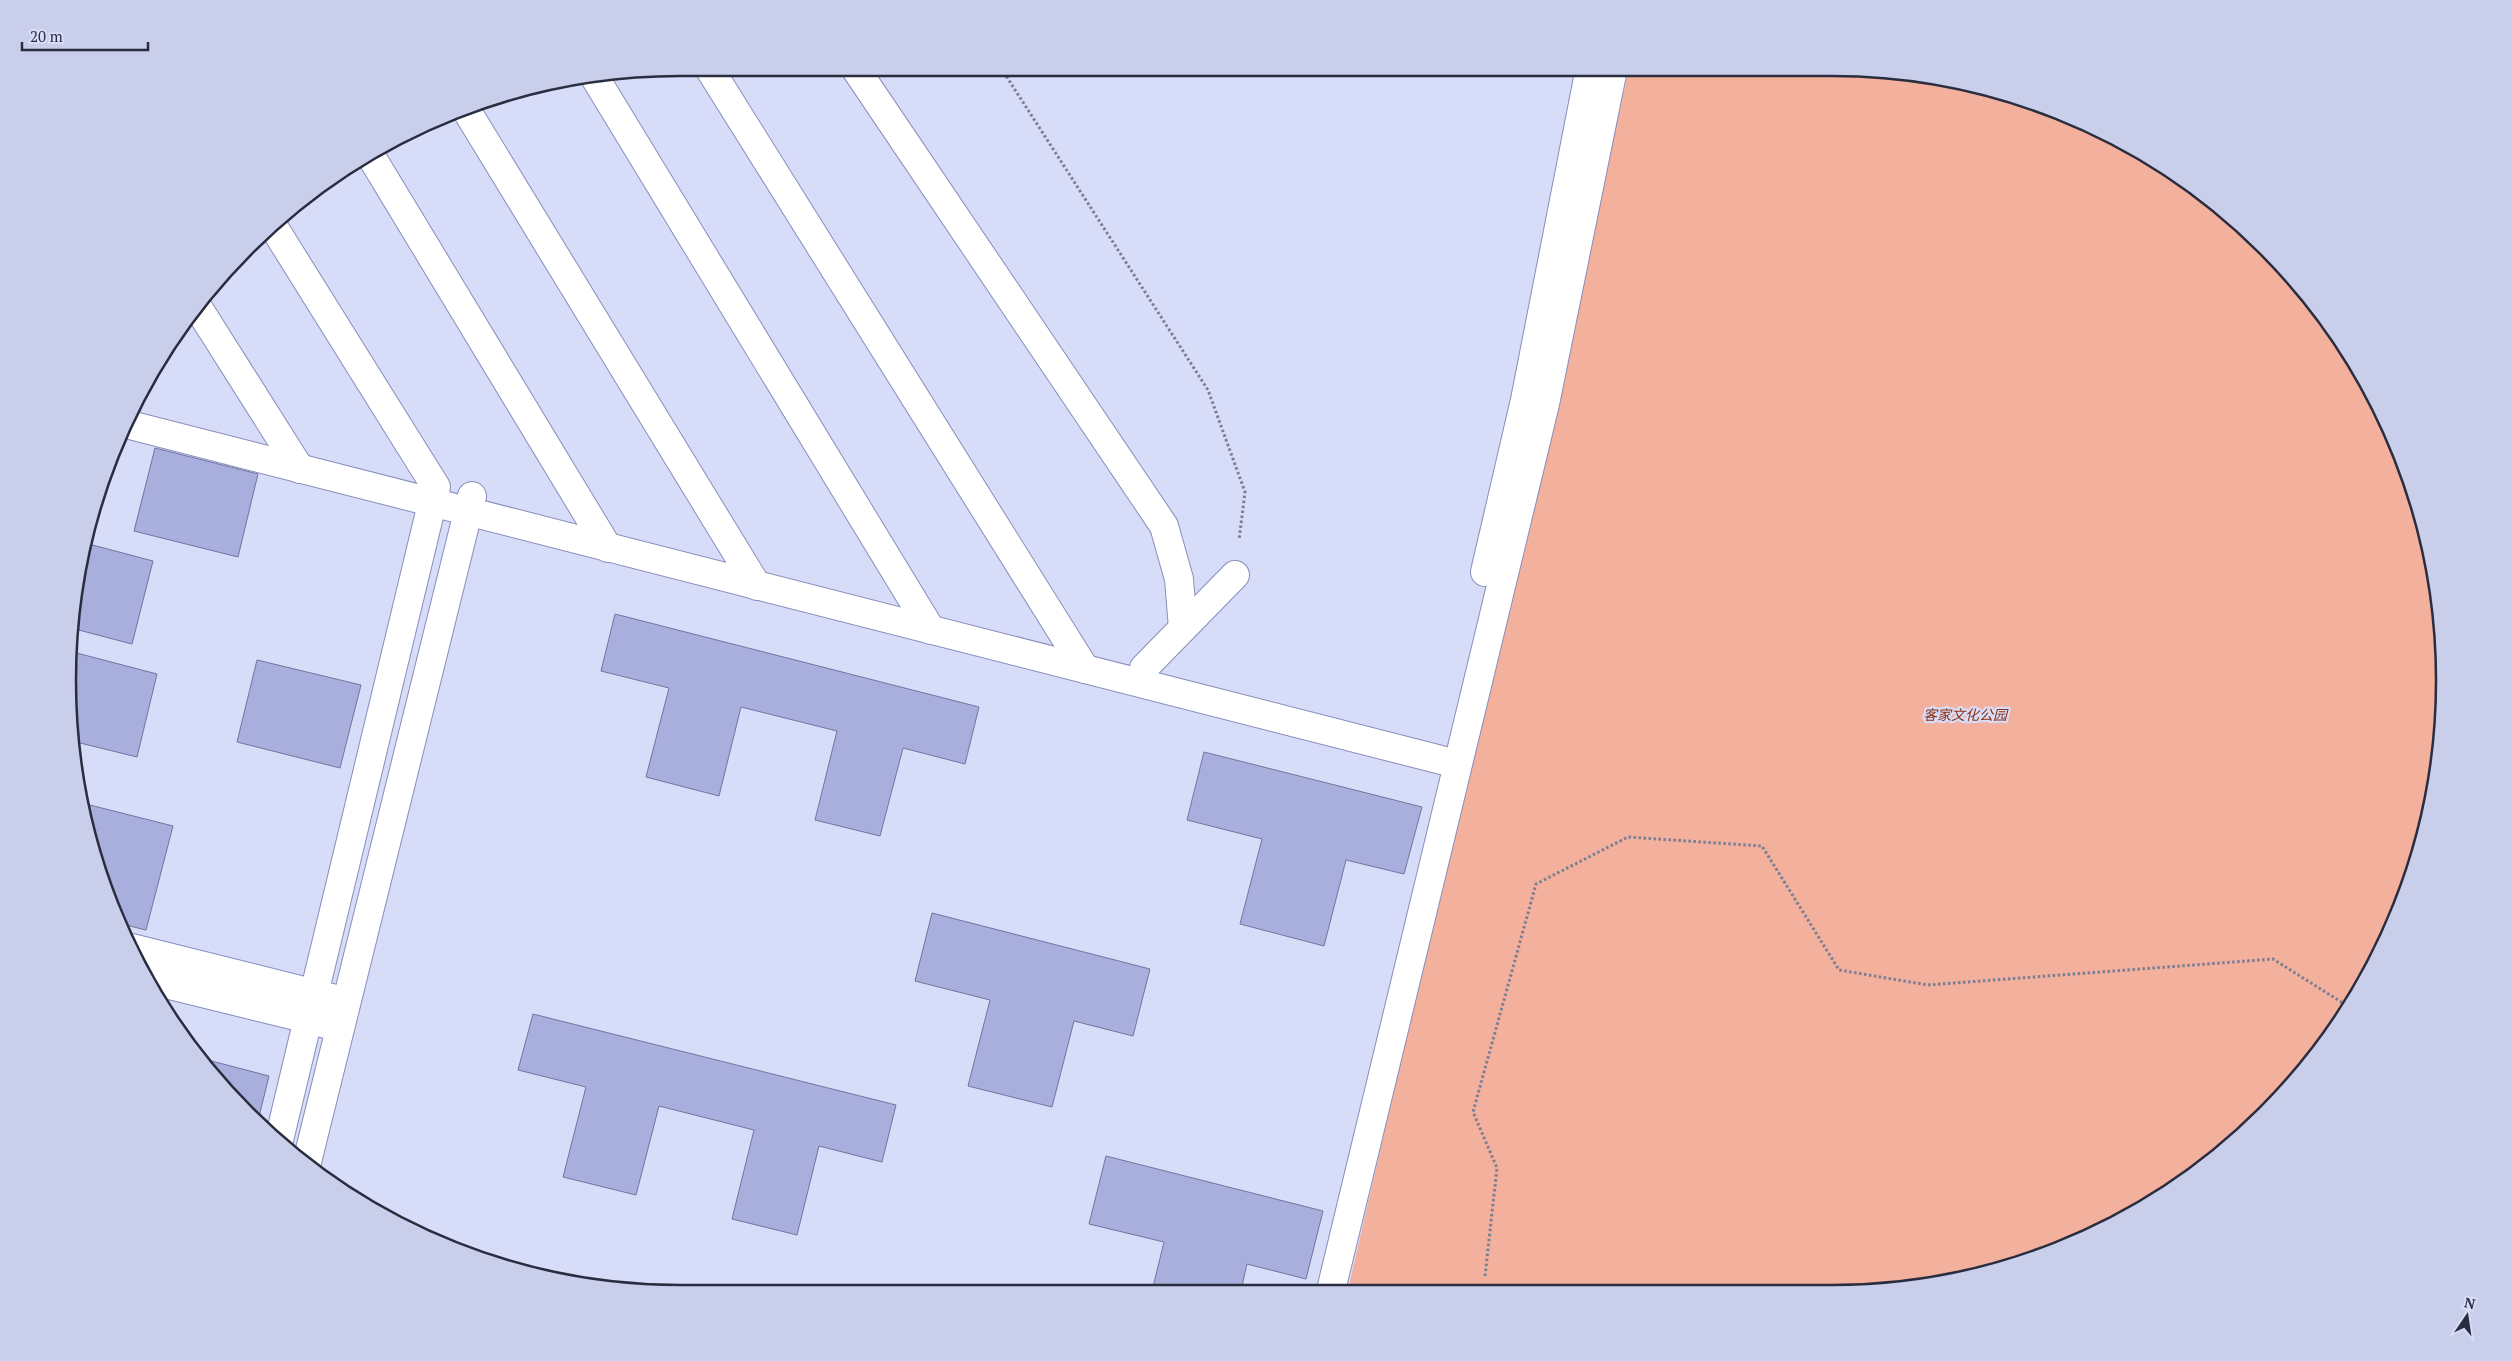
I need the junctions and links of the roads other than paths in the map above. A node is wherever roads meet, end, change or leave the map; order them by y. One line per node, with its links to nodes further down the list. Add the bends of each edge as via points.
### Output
1 (714, 76): 19 (street)
2 (860, 76): 18 (street, via 1164,526 1179,579)
3 (1588, 76): 21 (street)
4 (1611, 76): 21 (street, via 1545,404)
5 (598, 82): 17 (street)
6 (469, 114): 16 (street)
7 (373, 160): 14 (street)
8 (276, 231): 12 (street)
9 (201, 313): 11 (street)
10 (136, 420): 11 (street)
11 (294, 459): 12 (street)
12 (434, 495): 13 (street); 25 (street)
13 (470, 504): 14 (street); 24 (street)
14 (602, 538): 16 (street)
15 (1235, 575): 18 (street)
16 (751, 576): 17 (street)
17 (925, 620): 19 (street)
18 (1183, 628): 20 (street)
19 (1078, 659): 20 (street); 21 (street)
20 (1144, 668): 21 (street)
21 (1451, 754): 29 (street); 30 (street)
22 (140, 951): 25 (street)
23 (156, 981): 25 (street)
24 (346, 1001): 25 (street); 26 (street)
25 (311, 1006): 26 (street); 27 (street)
26 (340, 1028): 28 (street)
27 (280, 1133)
28 (308, 1156)
29 (1313, 1285)
30 (1332, 1285)

